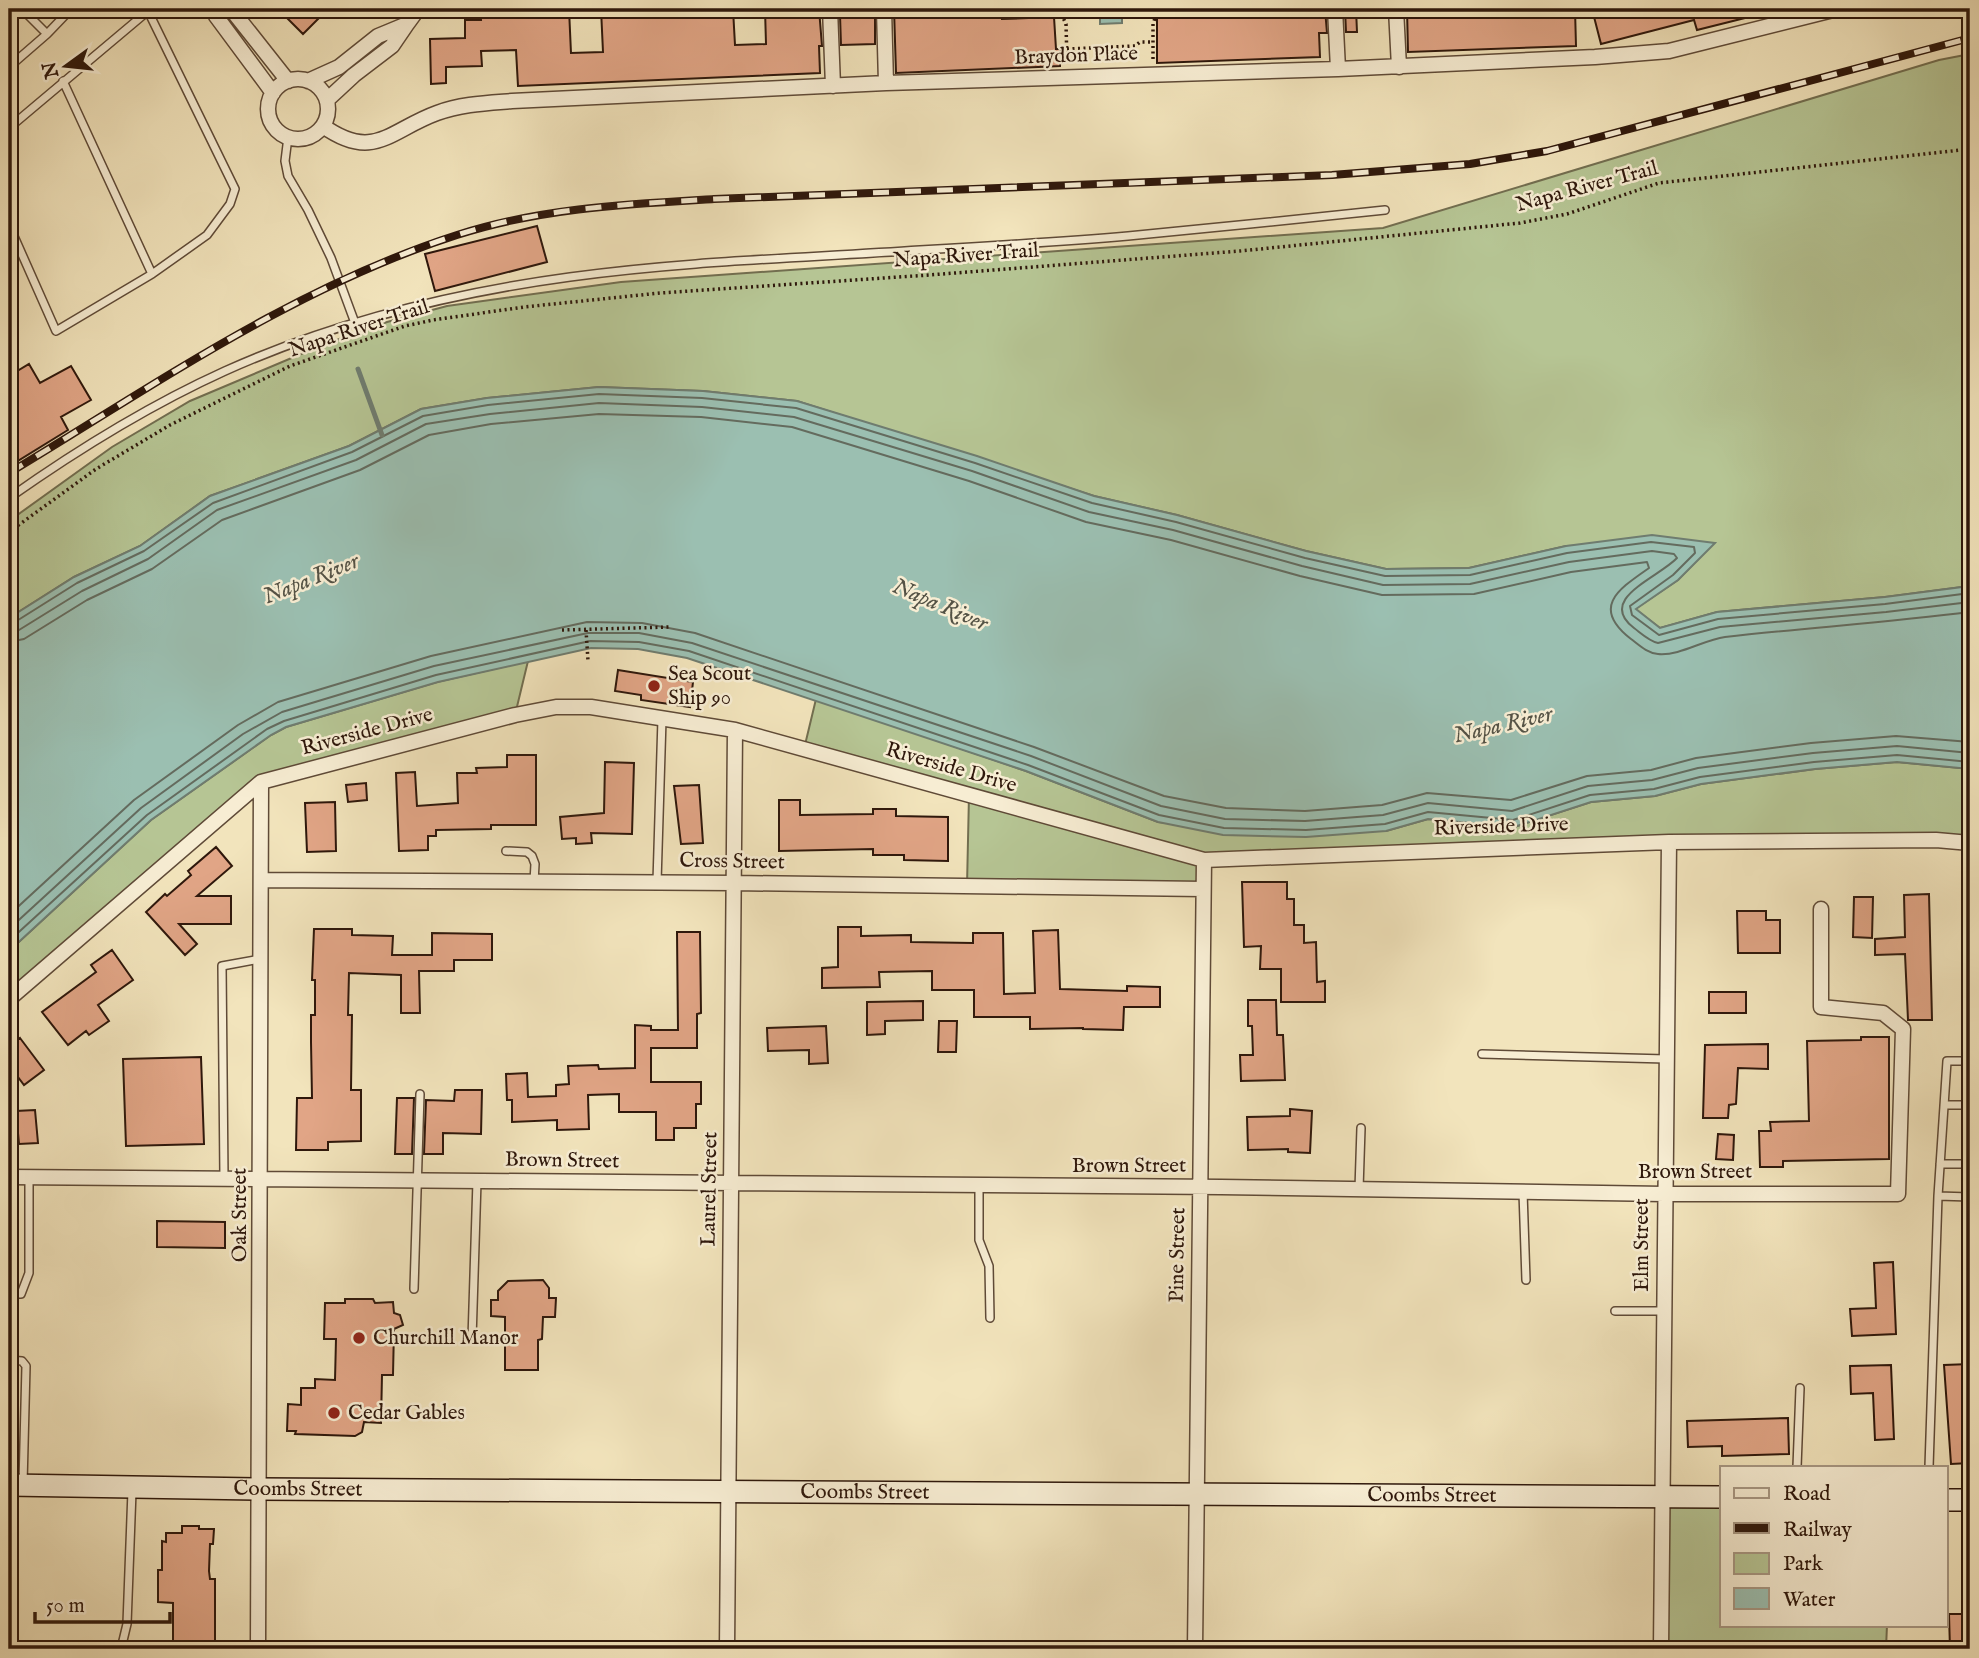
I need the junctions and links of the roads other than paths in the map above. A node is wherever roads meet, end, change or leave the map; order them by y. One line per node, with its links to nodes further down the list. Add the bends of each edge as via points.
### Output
1 (22, 9): 12 (lane)
2 (71, 9): 12 (lane)
3 (214, 9): 21 (street)
4 (231, 9): 17 (street)
5 (418, 9): 11 (street)
6 (830, 9): 20 (street)
7 (884, 9): 19 (street)
8 (1335, 9): 15 (street)
9 (1396, 9): 13 (street)
10 (1837, 9): 13 (street, Braydon Place, via 1669,51)
11 (407, 24): 18 (street, via 378,36 339,67); 22 (street, via 393,46)
12 (47, 34): 14 (lane)
13 (1399, 67): 15 (street, Braydon Place)
14 (9, 68)
15 (1338, 69): 19 (street, Braydon Place)
16 (63, 81): 24 (lane); 28 (lane); 28 (lane, via 148,11 235,189 208,235)
17 (288, 81): 18 (street); 21 (street)
18 (308, 81): 22 (street)
19 (886, 83): 20 (street, Braydon Place)
20 (833, 86): 23 (street, Braydon Place, via 484,103 440,112 385,139 363,143 339,137)
21 (273, 93): 25 (street, via 270,119)
22 (327, 100): 23 (street)
23 (323, 126): 25 (street, via 307,137)
24 (9, 128)
25 (288, 137): 29 (lane, via 288,176 331,258)
26 (1385, 210): 29 (lane, via 1125,236 653,268 463,296)
27 (9, 225): 28 (lane, via 56,331)
28 (152, 274)
29 (355, 323): 30 (lane, via 225,371 159,404)
30 (9, 498)
31 (662, 718): 32 (street, Riverside Drive); 33 (street, Riverside Drive, via 591,706 556,707); 40 (lane)
32 (735, 730): 37 (street, Riverside Drive); 41 (street, Laurel Street)
33 (261, 782): 38 (street, Oak Street); 45 (street, Riverside Drive)
34 (1669, 842): 35 (street, Riverside Drive); 37 (street, Riverside Drive); 47 (street, Elm Street)
35 (1970, 843)
36 (506, 851): 39 (lane, via 532,856)
37 (1203, 860): 42 (street, Pine Street)
38 (261, 880): 39 (street, Cross Street); 44 (street, Oak Street)
39 (534, 882): 40 (street, Cross Street)
40 (657, 882): 41 (street, Cross Street)
41 (734, 883): 42 (street, Cross Street); 61 (street, Laurel Street)
42 (1203, 889): 63 (street, Pine Street)
43 (1821, 909): 66 (street, Brown Street, via 1821,1007 1883,1013 1903,1029 1898,1194)
44 (261, 959): 57 (lane, via 222,967); 58 (street, Oak Street)
45 (9, 999)
46 (1482, 1054): 47 (lane)
47 (1665, 1059): 66 (street, Elm Street)
48 (1970, 1061): 50 (lane, via 1947,1061)
49 (420, 1094): 59 (lane)
50 (1944, 1105): 51 (lane); 53 (lane)
51 (1970, 1105)
52 (1361, 1128): 64 (lane)
53 (1940, 1164): 54 (lane); 67 (lane)
54 (1970, 1164)
55 (9, 1177): 56 (street, Brown Street)
56 (29, 1177): 57 (street, Brown Street); 71 (lane, via 29,1273 21,1294)
57 (224, 1179): 58 (street, Brown Street)
58 (261, 1179): 59 (street, Brown Street); 82 (street, Oak Street)
59 (417, 1181): 60 (street, Brown Street); 70 (lane)
60 (477, 1181): 61 (street, Brown Street); 75 (lane)
61 (731, 1184): 62 (street, Brown Street); 83 (street, Laurel Street)
62 (979, 1186): 63 (street, Brown Street); 74 (lane, via 979,1240 989,1266)
63 (1200, 1187): 64 (street, Brown Street); 84 (street, Pine Street)
64 (1359, 1189): 65 (street, Brown Street)
65 (1524, 1192): 66 (street, Brown Street); 69 (lane)
66 (1664, 1194): 73 (street, Elm Street)
67 (1938, 1196): 68 (lane); 79 (lane)
68 (1970, 1197)
69 (1526, 1280)
70 (414, 1289)
71 (9, 1294)
72 (1615, 1311): 73 (lane)
73 (1663, 1311): 85 (street, Elm Street)
74 (990, 1318)
75 (472, 1339)
76 (9, 1360): 80 (lane, via 26,1366)
77 (1800, 1388): 78 (lane)
78 (1797, 1466)
79 (1929, 1466)
80 (16, 1485): 81 (street, Coombs Street)
81 (132, 1487): 82 (street, Coombs Street); 89 (lane, via 127,1624)
82 (258, 1489): 83 (street, Coombs Street); 90 (street, Oak Street)
83 (728, 1490): 84 (street, Coombs Street); 91 (street, Laurel Street)
84 (1197, 1494): 85 (street, Coombs Street); 93 (street, Pine Street)
85 (1662, 1497): 86 (street, Coombs Street); 94 (street, Elm Street)
86 (1720, 1497)
87 (1948, 1500): 88 (street)
88 (1970, 1500)
89 (121, 1649)
90 (258, 1649)
91 (727, 1649): 92 (lane)
92 (742, 1649)
93 (1195, 1649)
94 (1661, 1649)

